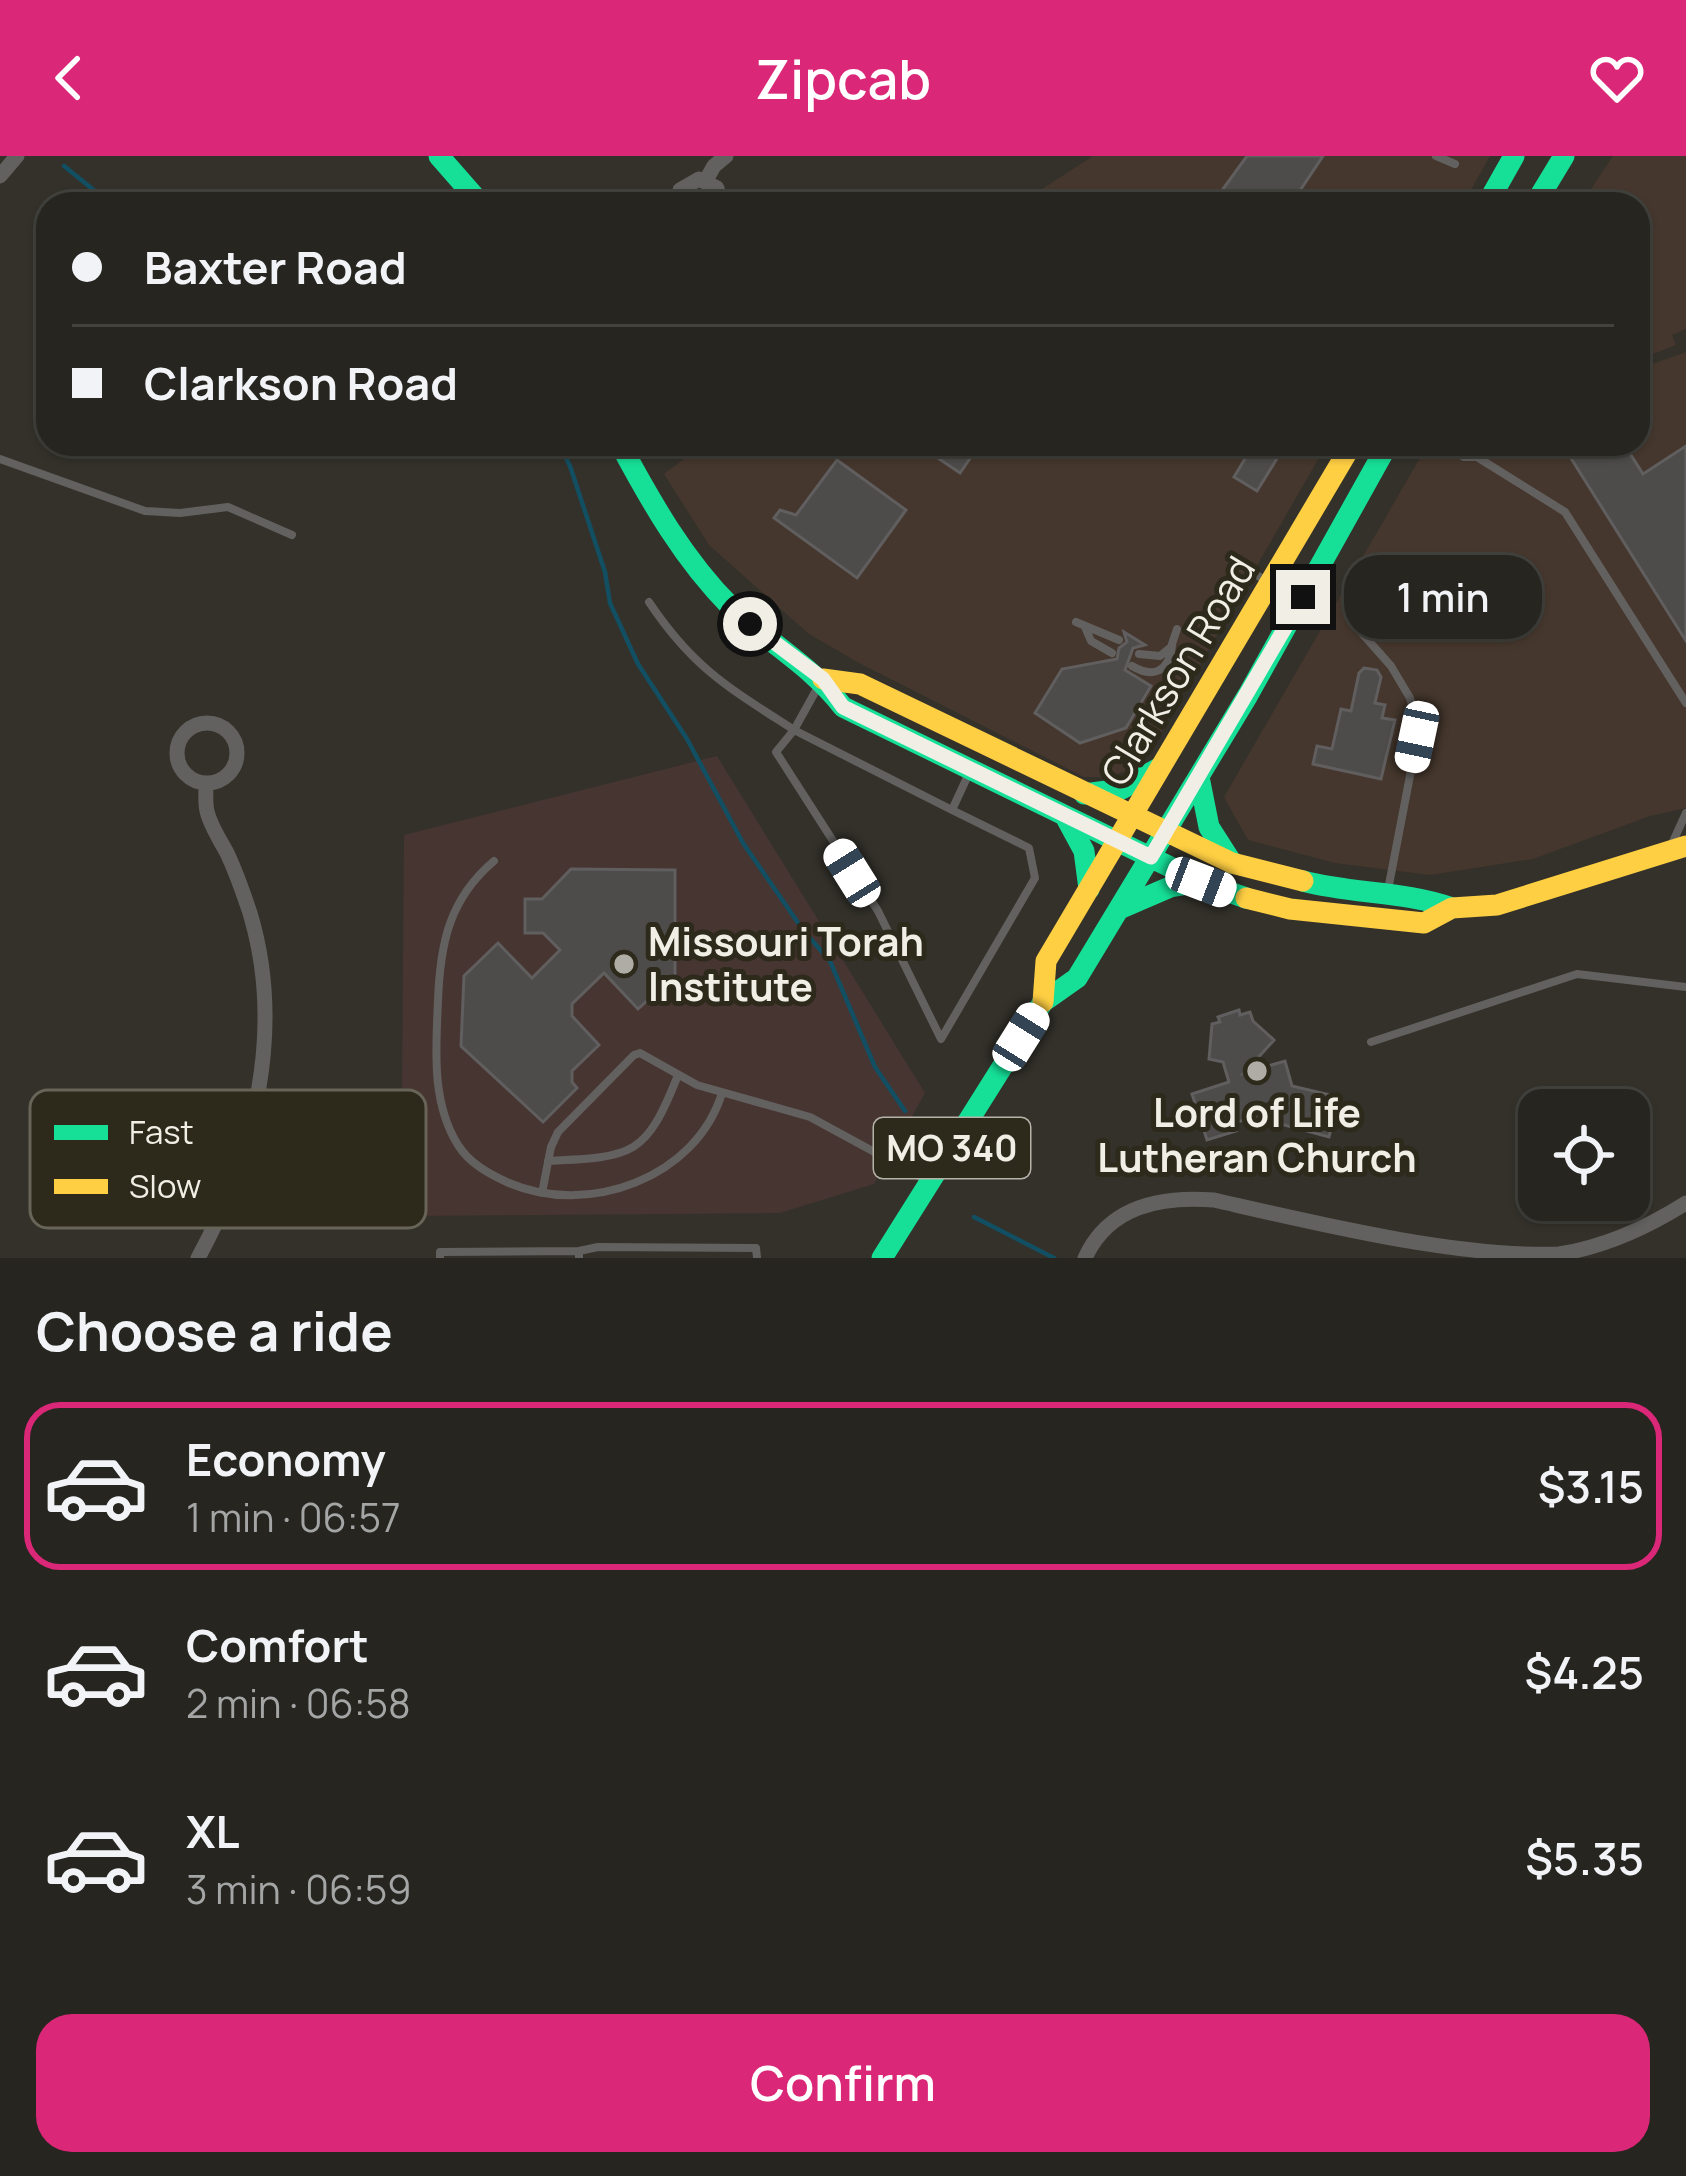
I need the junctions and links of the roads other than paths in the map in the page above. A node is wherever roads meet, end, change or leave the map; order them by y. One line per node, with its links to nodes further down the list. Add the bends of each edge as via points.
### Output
1 (17, 156): 8 (street)
2 (439, 156): 10 (main road)
3 (726, 156): 9 (street)
4 (1436, 156): 7 (lane)
5 (1514, 156): 13 (main road)
6 (1564, 156): 14 (main road)
7 (1455, 164)
8 (0, 176)
9 (706, 180): 11 (street); 12 (street)
10 (470, 192)
11 (682, 192)
12 (718, 192)
13 (1494, 192)
14 (1542, 192)
15 (627, 456): 32 (main road, via 668,532 702,573 750,624)
16 (1345, 456): 23 (main road, Clarkson Road / MO 340)
17 (1381, 456): 37 (main road, Clarkson Road / MO 340)
18 (1461, 456): 19 (lane)
19 (1477, 458): 33 (lane, via 1564,512)
20 (0, 459): 21 (lane, via 146,511 228,507)
21 (292, 535)
22 (1230, 559): 23 (lane)
23 (1273, 585): 35 (main road, Clarkson Road / MO 340)
24 (649, 602): 34 (lane, via 706,673)
25 (1177, 629): 28 (lane)
26 (1360, 631): 52 (lane, via 1414,704 1419,729)
27 (1119, 640): 29 (lane, via 1080,625)
28 (1172, 646): 30 (lane, via 1160,656); 31 (lane, via 1162,671)
29 (1112, 653)
30 (1139, 654)
31 (1132, 666)
32 (823, 679): 34 (lane); 36 (main road, via 843,707); 39 (main road, via 860,684)
33 (1686, 703)
34 (794, 730): 40 (lane); 40 (lane, via 776,752 878,911 941,1040 1035,878 1029,848)
35 (1164, 764): 39 (main road, via 1122,789); 43 (main road, Clarkson Road / MO 340)
36 (970, 770): 40 (lane); 42 (main road)
37 (1199, 777): 44 (main road, Clarkson Road / MO 340); 49 (main road, via 1209,826)
38 (206, 784): 38 (street, via 230,773 238,756 228,730 211,723 192,727 177,751 181,769); 59 (street, via 207,812 257,936)
39 (1084, 794): 43 (main road)
40 (952, 810)
41 (1686, 813): 46 (lane)
42 (1066, 816): 45 (main road); 51 (main road, via 1084,851)
43 (1132, 817): 44 (main road); 45 (main road, Clarkson Road / MO 340)
44 (1166, 834): 47 (main road, Clarkson Road / MO 340); 49 (main road)
45 (1118, 841): 47 (main road); 51 (main road, Clarkson Road / MO 340)
46 (1680, 852): 53 (main road, via 1497,905)
47 (1151, 857): 50 (main road); 54 (main road, Clarkson Road / MO 340)
48 (494, 861): 63 (lane, via 466,889 446,927 436,1076 460,1149 498,1178)
49 (1232, 863): 52 (main road)
50 (1201, 882): 53 (main road, via 1290,909 1385,921 1424,923); 54 (main road)
51 (1089, 889): 56 (main road, Clarkson Road / MO 340, via 1046,961)
52 (1387, 896): 53 (main road)
53 (1452, 908)
54 (1119, 909): 56 (main road, Clarkson Road / MO 340, via 1077,978)
55 (1686, 987): 57 (lane, via 1577,974)
56 (1043, 1002): 62 (main road, Clarkson Road / MO 340)
57 (1371, 1042)
58 (678, 1075): 60 (lane); 61 (lane, via 656,1127 637,1146); 61 (lane, via 634,1055 559,1132)
59 (260, 1090)
60 (722, 1093): 62 (lane, via 810,1117); 63 (lane, via 699,1138 650,1176 598,1193)
61 (548, 1160): 63 (lane)
62 (930, 1183): 67 (main road, Clarkson Road / MO 340)
63 (542, 1193)
64 (1686, 1203): 71 (street, via 1599,1244 1511,1258 1174,1197 1118,1220)
65 (213, 1228): 68 (street)
66 (579, 1254): 69 (lane); 70 (lane, via 598,1247 756,1248)
67 (888, 1256)
68 (198, 1258)
69 (440, 1258)
70 (757, 1258)
71 (1085, 1258)

